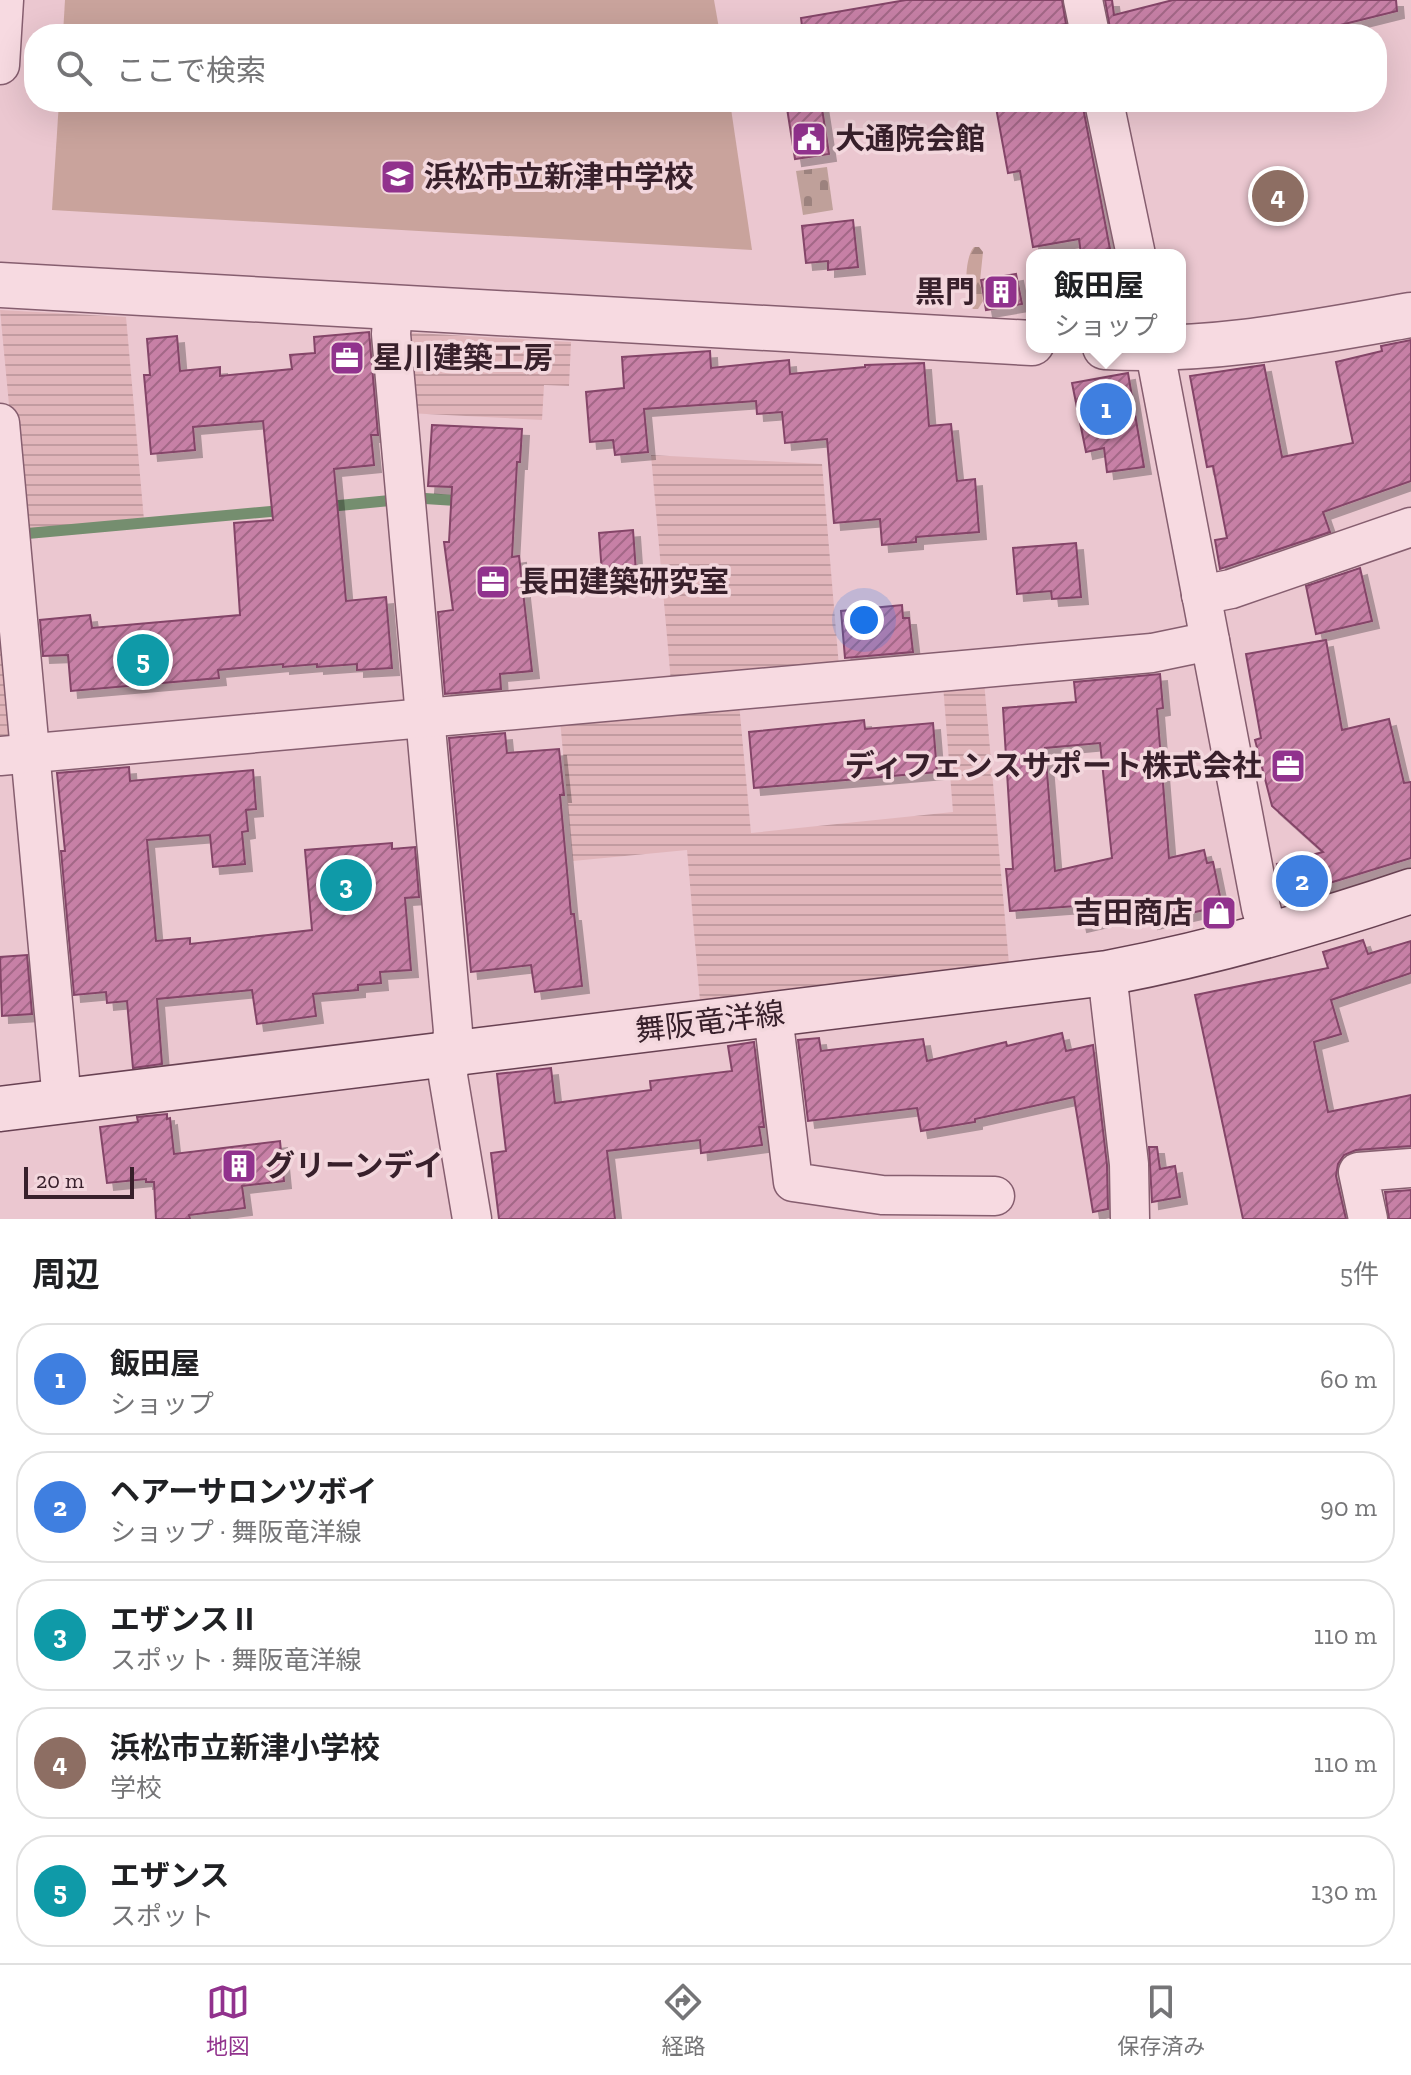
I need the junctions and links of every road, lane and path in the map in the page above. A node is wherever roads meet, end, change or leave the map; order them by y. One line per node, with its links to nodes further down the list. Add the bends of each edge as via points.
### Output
1 (4, 0): 4 (street)
2 (1083, 0): 3 (street)
3 (1088, 24)
4 (0, 65)
5 (1106, 112): 6 (street)
6 (1135, 249)
7 (0, 285): 8 (main road)
8 (393, 307): 10 (main road); 17 (street, via 391,334)
9 (1411, 315): 11 (main road, via 1257,342)
10 (1026, 343)
11 (1186, 346)
12 (1155, 353): 15 (street)
13 (0, 423): 18 (street)
14 (1411, 527): 15 (street)
15 (1201, 595): 16 (street)
16 (1210, 641): 17 (street, via 1152,653); 20 (street)
17 (425, 717): 18 (street); 23 (street, via 453,1031)
18 (16, 754): 24 (street)
19 (1411, 891): 20 (main road, 舞阪竜洋線)
20 (1269, 936): 21 (main road, 舞阪竜洋線)
21 (1107, 973): 22 (main road, 舞阪竜洋線); 29 (street, via 1129,1164)
22 (773, 1015): 23 (main road, 舞阪竜洋線); 27 (street, via 793,1182 882,1195)
23 (450, 1054): 24 (main road, 舞阪竜洋線); 28 (street, via 448,1076)
24 (62, 1101): 25 (main road, 舞阪竜洋線)
25 (0, 1109)
26 (1411, 1168): 30 (street, via 1358,1172)
27 (995, 1196)
28 (472, 1219)
29 (1130, 1219)
30 (1368, 1219)

